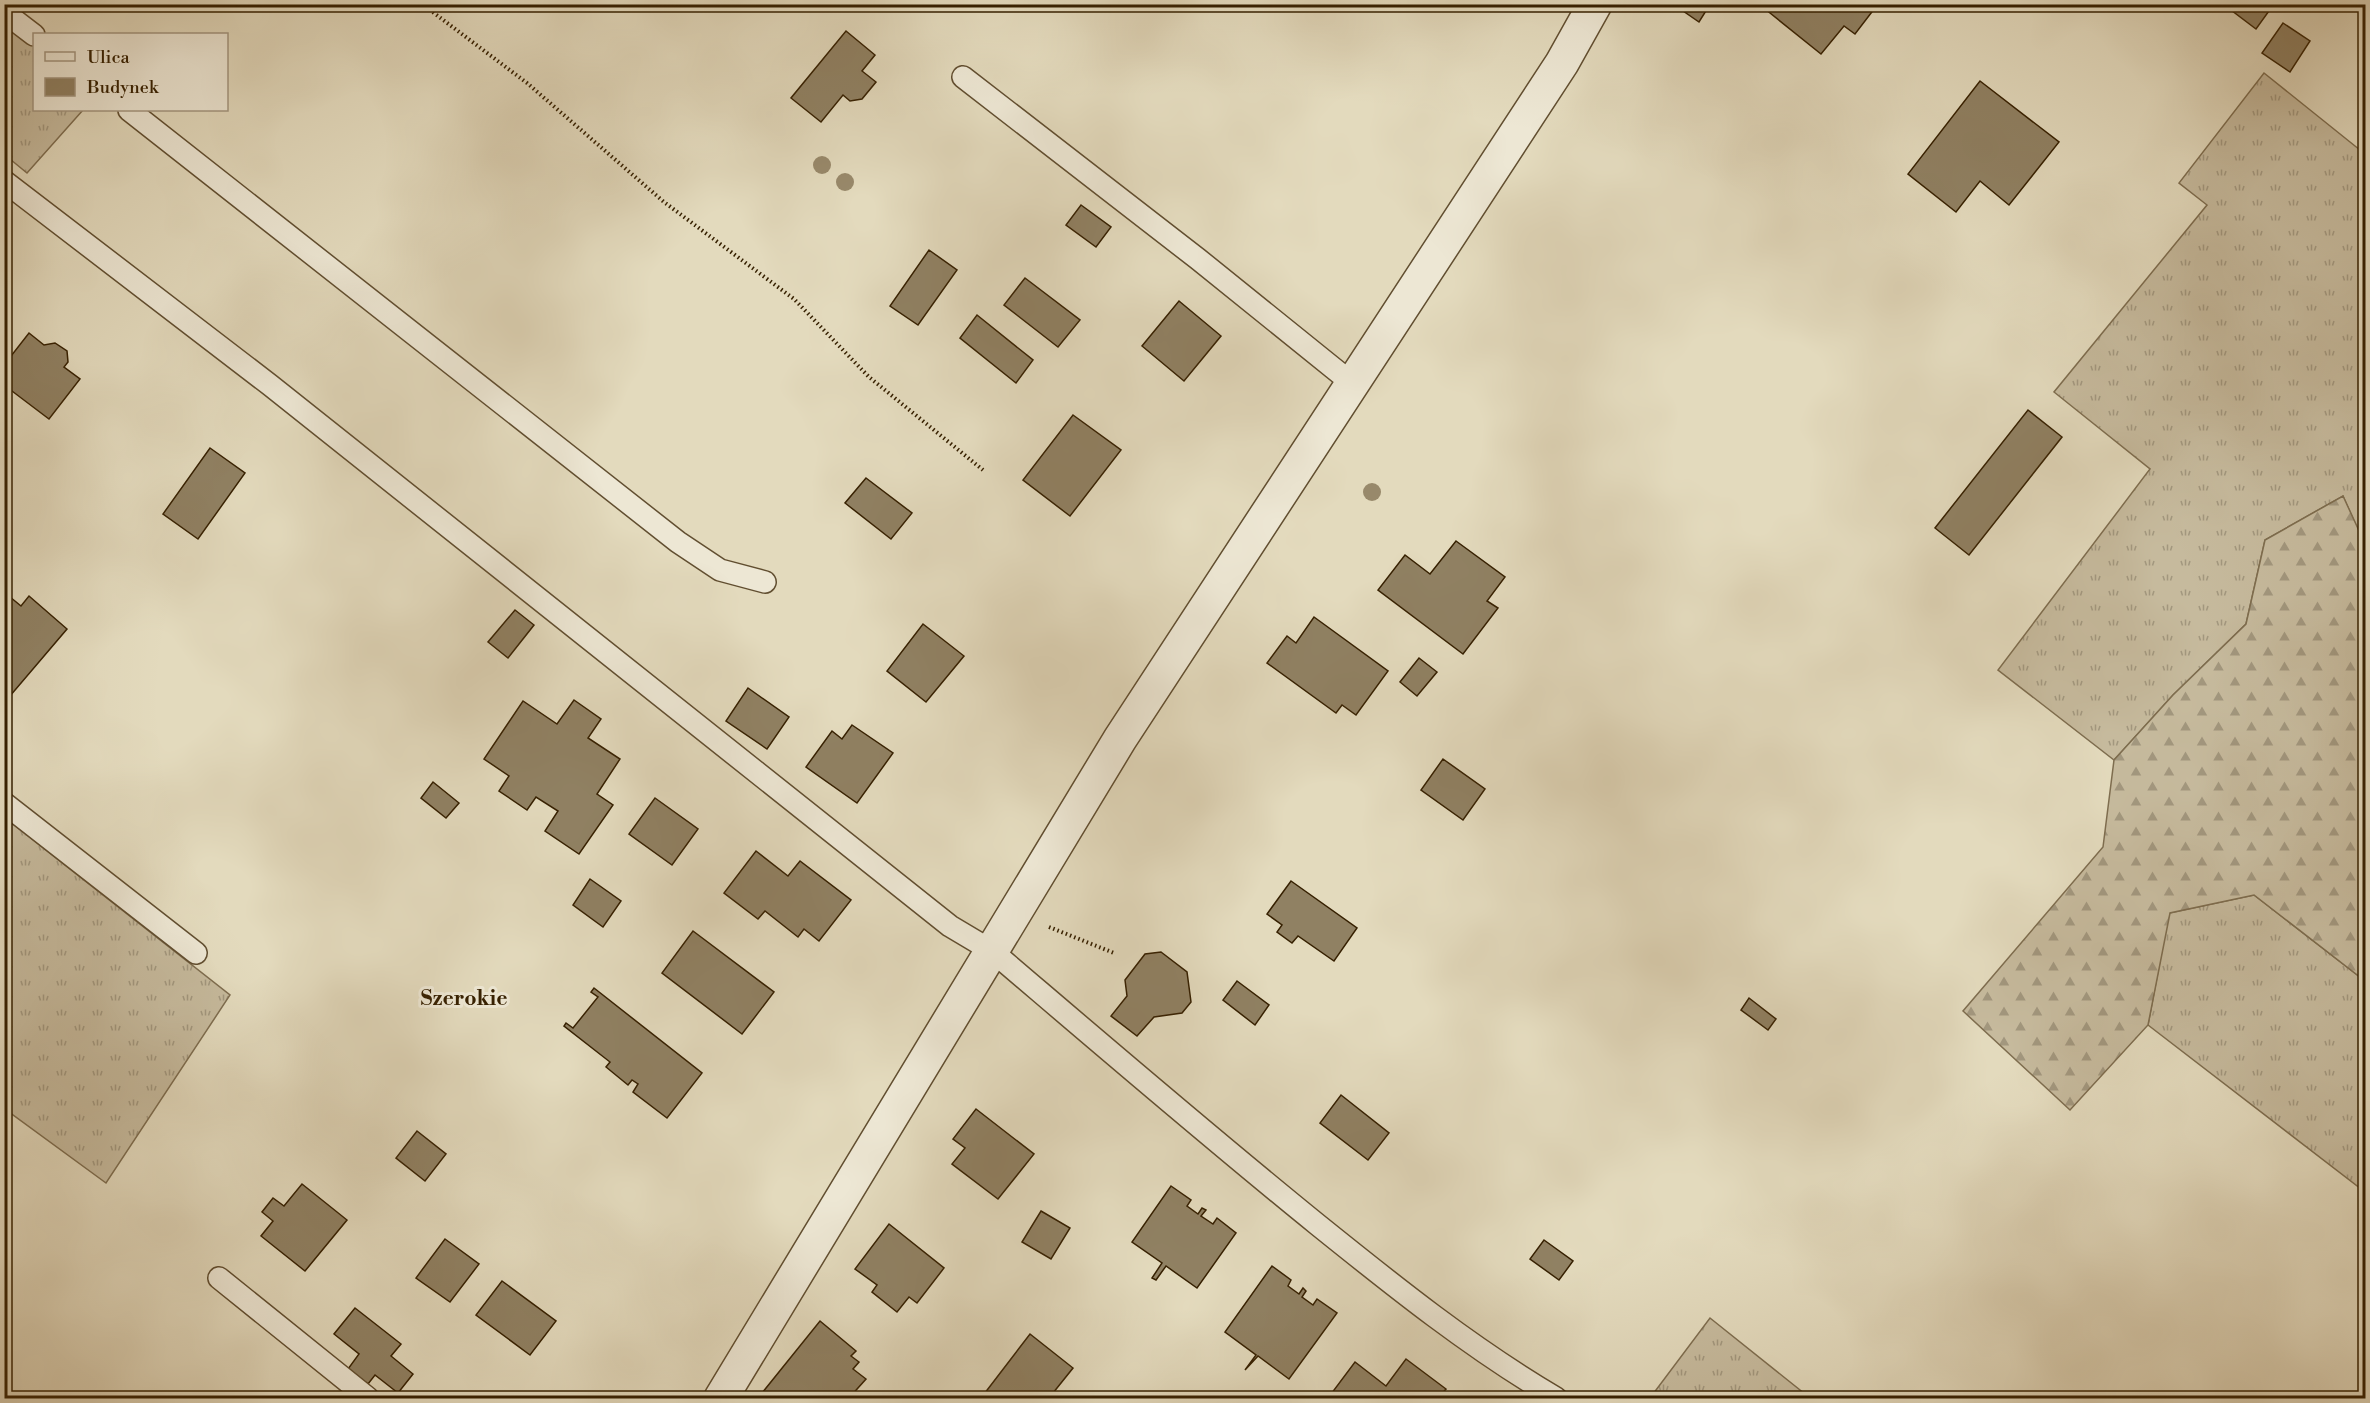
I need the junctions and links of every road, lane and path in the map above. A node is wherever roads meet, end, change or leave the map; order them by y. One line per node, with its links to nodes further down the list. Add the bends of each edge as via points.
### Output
1 (422, 4): 9 (path, via 519,76 664,202 794,299 868,377)
2 (1595, 4): 8 (street, via 1562,63)
3 (4, 12): 4 (lane)
4 (33, 34)
5 (963, 77): 8 (lane)
6 (130, 111): 10 (lane, via 678,542 720,570)
7 (4, 181): 13 (lane, via 279,393 950,926)
8 (1353, 384): 12 (street, via 1120,739)
9 (983, 470)
10 (765, 582)
11 (4, 804): 14 (lane)
12 (1017, 909): 13 (street); 15 (path, via 1059,933)
13 (992, 951): 18 (street); 19 (lane, via 1252,1172 1412,1300 1498,1364)
14 (196, 953)
15 (1114, 953)
16 (219, 1278): 17 (lane)
17 (368, 1398)
18 (721, 1398)
19 (1556, 1398)

